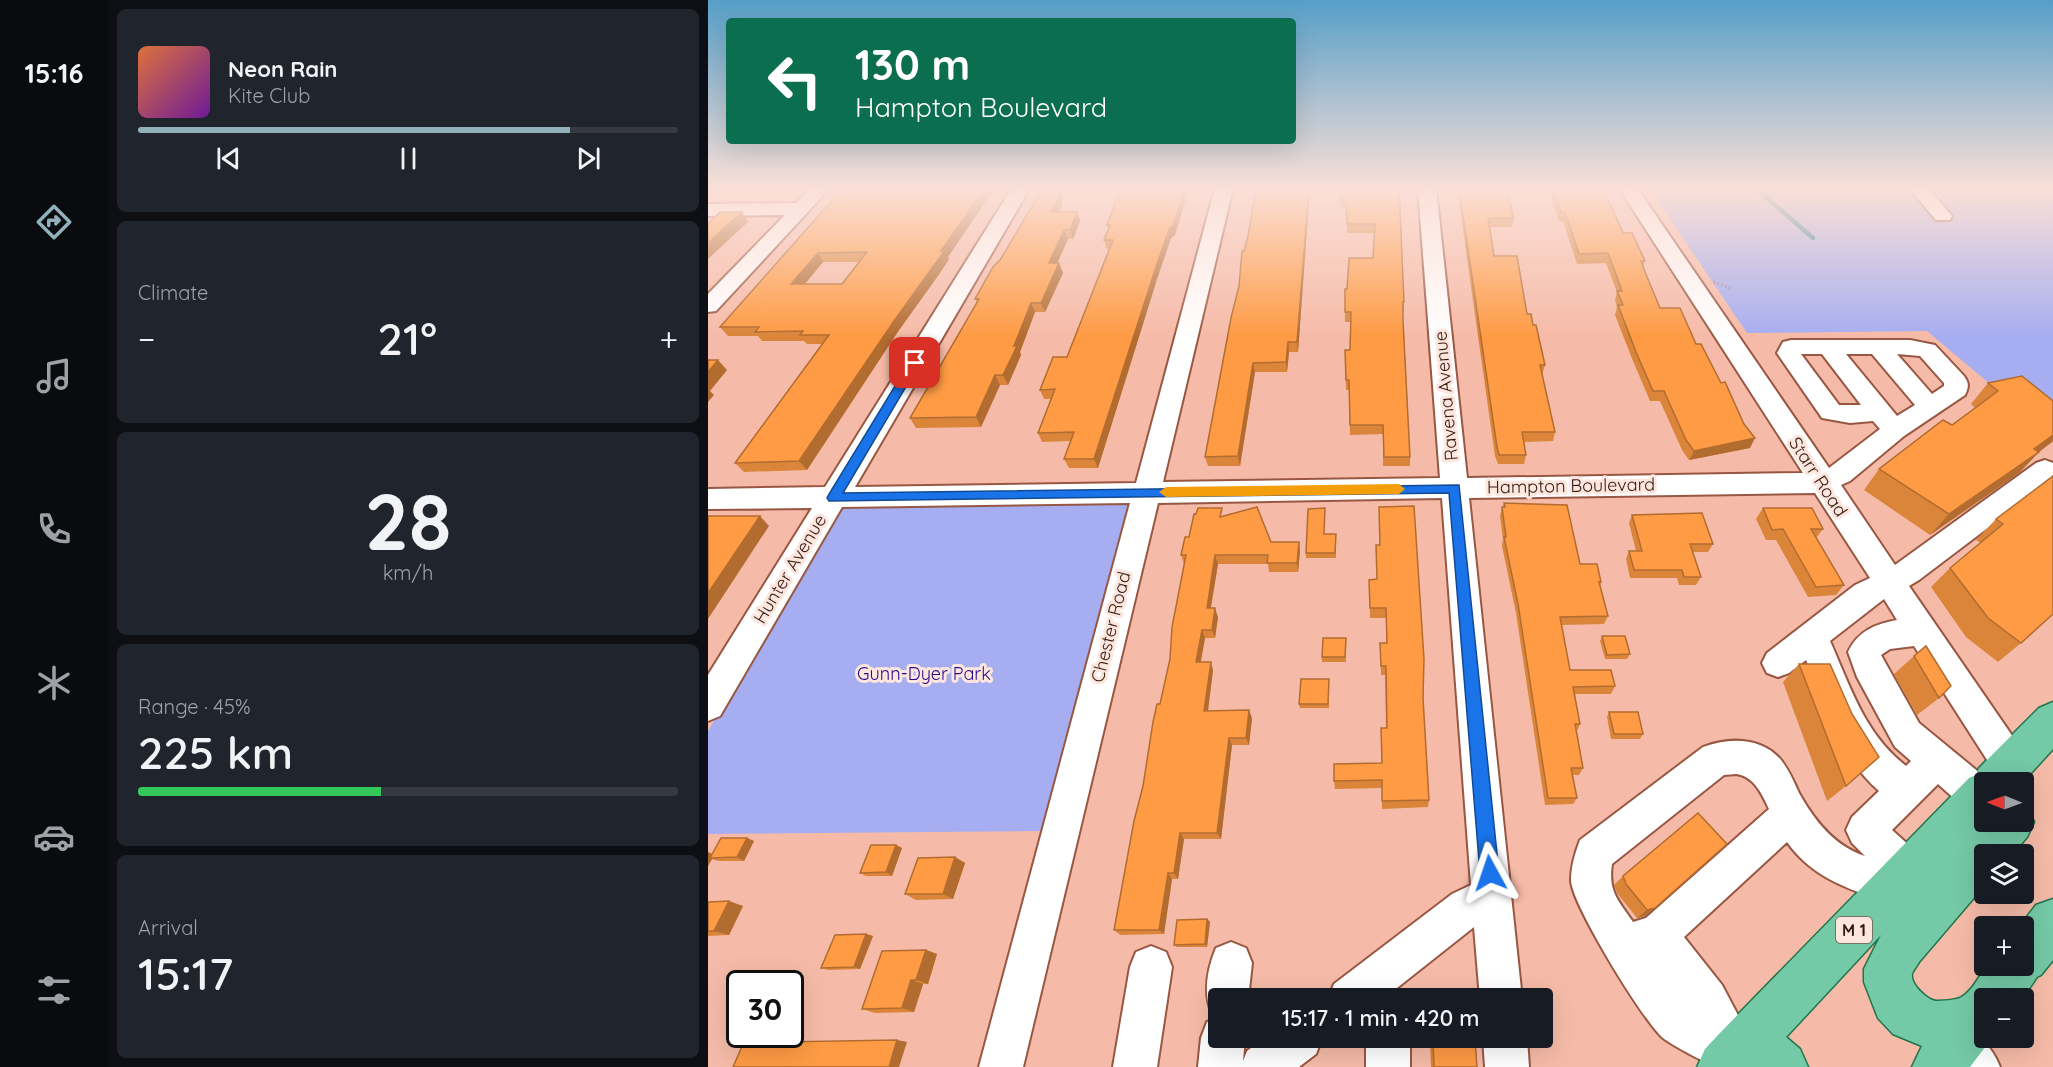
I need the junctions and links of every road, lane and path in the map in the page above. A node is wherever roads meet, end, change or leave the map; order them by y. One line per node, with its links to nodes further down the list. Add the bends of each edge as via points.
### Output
1 (773, 238): 6 (street)
2 (991, 238): 15 (street, Hunter Avenue)
3 (1211, 238): 14 (street, Chester Road)
4 (1432, 238): 13 (street, Ravena Avenue)
5 (1661, 238): 12 (street, Starr Road)
6 (708, 306)
7 (1828, 347): 8 (street); 10 (street); 10 (street, via 1791,347 1788,353 1831,412)
8 (1878, 347): 9 (street); 9 (street, via 1927,350 1956,381 1956,389)
9 (1930, 407): 10 (street)
10 (1887, 421): 12 (street, via 1841,474)
11 (2053, 475): 17 (street, via 2045,470 1909,572)
12 (1821, 483): 13 (street, Hampton Boulevard); 17 (street, Starr Road)
13 (1455, 488): 14 (street, Hampton Boulevard); 32 (street, Ravena Avenue)
14 (1146, 492): 15 (street, Hampton Boulevard); 44 (street, Chester Road)
15 (833, 498): 16 (street, Hampton Boulevard); 21 (street, Hunter Avenue)
16 (708, 499)
17 (1889, 582): 18 (street, Starr Road); 19 (street, via 1866,594)
18 (1922, 631): 23 (street, via 1886,636 1869,643 1864,652 1907,735); 24 (street, Starr Road)
19 (1812, 636): 20 (street); 27 (street, via 1857,740 1875,764)
20 (1778, 663)
21 (708, 705)
22 (2053, 721): 25 (main road, M 1)
23 (1937, 761): 26 (street); 27 (street)
24 (1991, 772)
25 (2014, 772)
26 (1974, 779)
27 (1906, 790): 31 (street, via 1865,830)
28 (1974, 814): 31 (main road, M 1)
29 (1791, 815): 31 (street, via 1811,842 1843,868); 33 (street); 33 (street, via 1770,773 1741,757 1716,759 1594,854 1590,882 1600,908)
30 (1974, 832): 38 (main road, via 1888,969 1888,982 1896,1000 1911,1016)
31 (1903, 878): 43 (main road, M 1)
32 (1492, 896): 36 (street, via 1466,909); 37 (street, Ravena Avenue)
33 (1642, 940): 43 (street, via 1668,950 1707,1000)
34 (2038, 944): 38 (main road)
35 (1151, 967): 45 (street)
36 (1387, 984)
37 (1500, 988)
38 (1970, 1034)
39 (1222, 1048): 46 (street)
40 (1287, 1048): 47 (street)
41 (1388, 1048): 48 (street)
42 (1506, 1048): 49 (street)
43 (1747, 1062)
44 (1001, 1067)
45 (1135, 1067)
46 (1221, 1067)
47 (1263, 1067)
48 (1388, 1067)
49 (1507, 1067)

